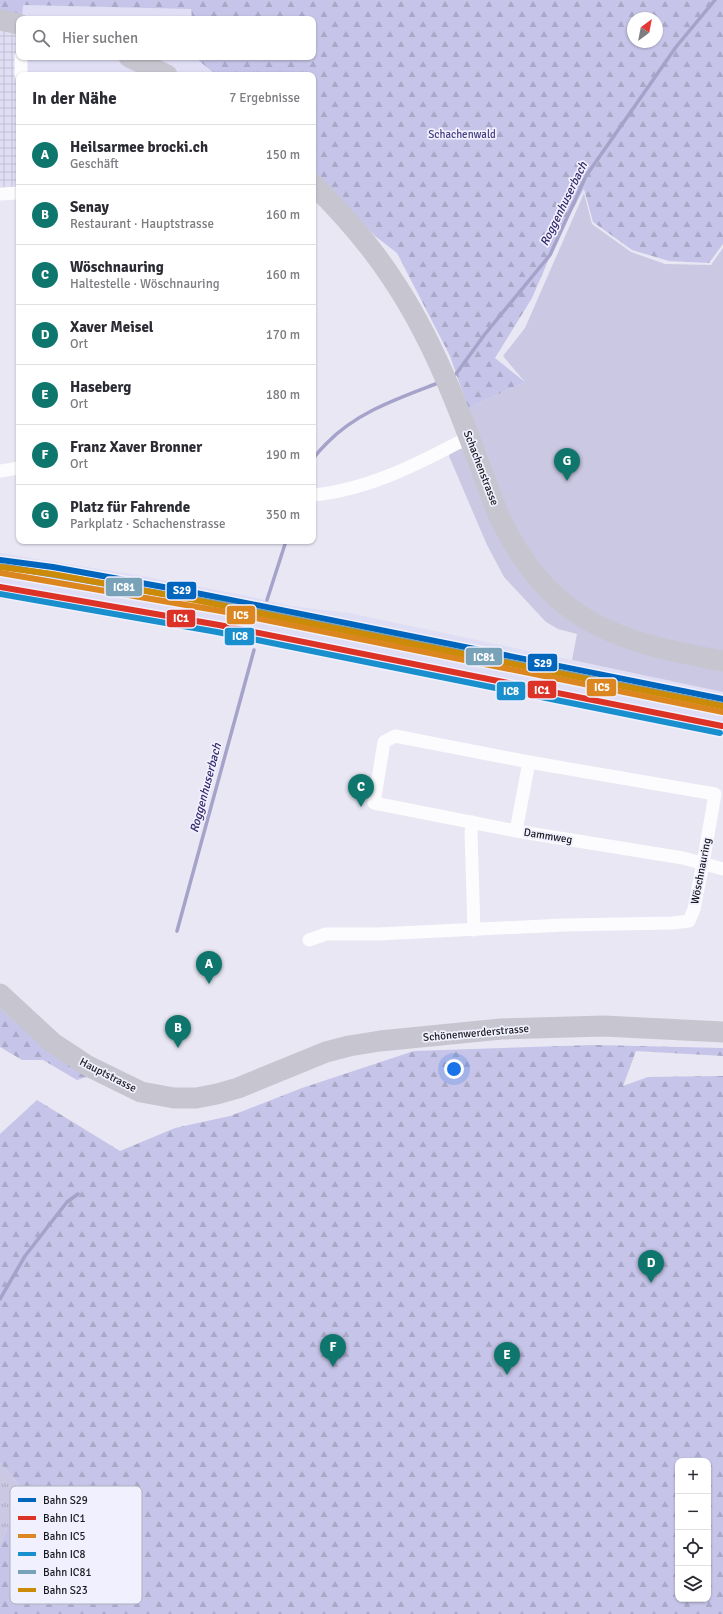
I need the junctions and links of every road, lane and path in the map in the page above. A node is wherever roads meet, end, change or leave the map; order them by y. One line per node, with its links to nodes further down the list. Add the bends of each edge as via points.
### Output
1 (0, 20): 2 (main road)
2 (16, 23)
3 (21, 60): 5 (street)
4 (135, 60): 6 (main road)
5 (21, 72)
6 (161, 72)
7 (316, 187): 10 (main road, Schachenstrasse, via 391,276 428,340)
8 (16, 193): 9 (street)
9 (0, 194)
10 (469, 437): 13 (street, via 370,482 336,492); 14 (main road, Schachenstrasse, via 506,530 524,562 556,598 583,618 618,636 655,648)
11 (16, 468): 12 (street)
12 (0, 471)
13 (316, 495)
14 (723, 661)
15 (529, 762): 16 (street, Wöschnauring, via 395,736 384,742); 18 (street); 19 (street, Wöschnauring, via 715,794)
16 (374, 803): 17 (street, Dammweg)
17 (473, 822): 18 (street, Dammweg); 21 (street, via 471,832)
18 (516, 831): 19 (street, Dammweg)
19 (703, 863): 20 (street, Dammweg); 21 (street, Wöschnauring, via 694,910 689,921 564,924)
20 (723, 869)
21 (474, 930): 22 (street, Wöschnauring, via 326,934)
22 (309, 940)
23 (0, 994): 25 (main road, Hauptstrasse, via 38,1030 70,1055 141,1092 174,1098 196,1098)
24 (723, 1032): 25 (main road, Schönenwerderstrasse, via 604,1026 501,1029 380,1041 326,1052)
25 (238, 1088)

